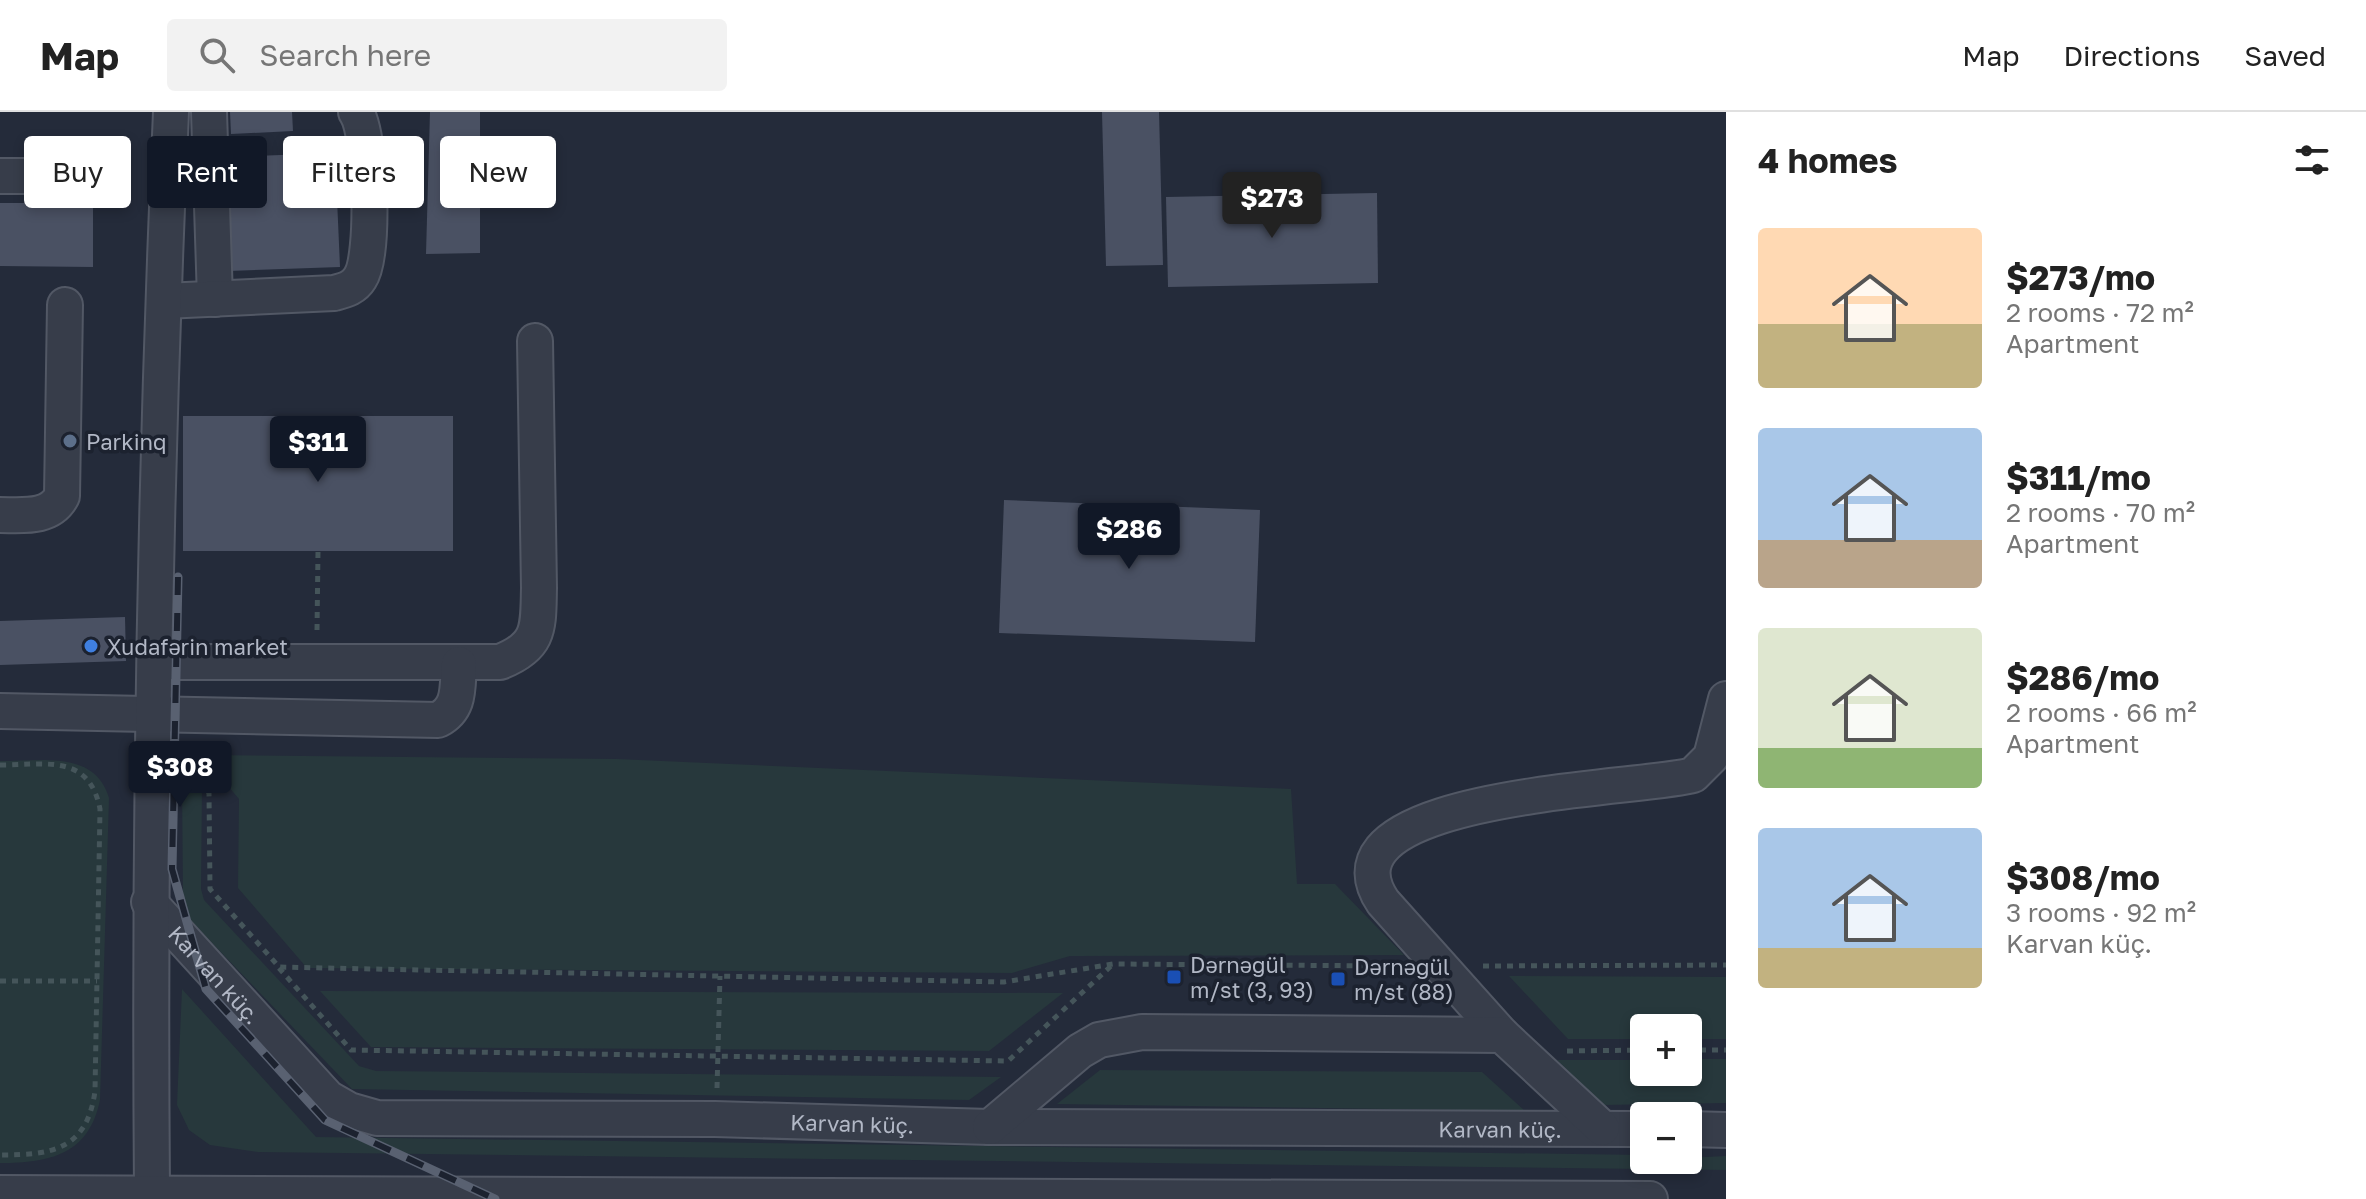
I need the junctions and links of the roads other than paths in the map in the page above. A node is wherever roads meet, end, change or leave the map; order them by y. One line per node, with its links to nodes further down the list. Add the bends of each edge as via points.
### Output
1 (171, 112): 7 (street)
2 (209, 112): 6 (street)
3 (356, 112): 6 (street, via 366,134 368,242 360,280 334,293)
4 (0, 176): 5 (street)
5 (24, 176)
6 (215, 299): 7 (street)
7 (164, 301): 11 (street)
8 (65, 305): 10 (street, via 62,496 46,512)
9 (535, 341): 12 (street, via 538,627 532,643 515,657)
10 (0, 515)
11 (157, 662): 12 (street); 15 (street)
12 (459, 664): 15 (street, via 456,704 438,720)
13 (1726, 699): 17 (street, via 1711,757 1693,775 1475,804 1402,831 1374,857 1375,889)
14 (0, 711): 15 (street)
15 (153, 716): 16 (street)
16 (149, 902): 18 (street, Karvan küç., via 328,1098 377,1118); 23 (street)
17 (1502, 1035): 18 (street, via 1120,1034 1080,1051); 19 (street)
18 (990, 1127): 19 (street, Karvan küç.)
19 (1602, 1128): 20 (street, Karvan küç.)
20 (1630, 1129)
21 (1702, 1129): 22 (street)
22 (1726, 1130)
23 (152, 1192): 24 (street); 25 (street)
24 (0, 1193)
25 (938, 1197): 26 (street)
26 (1414, 1199): 27 (street)
27 (1625, 1199): 28 (street)
28 (1650, 1199)

